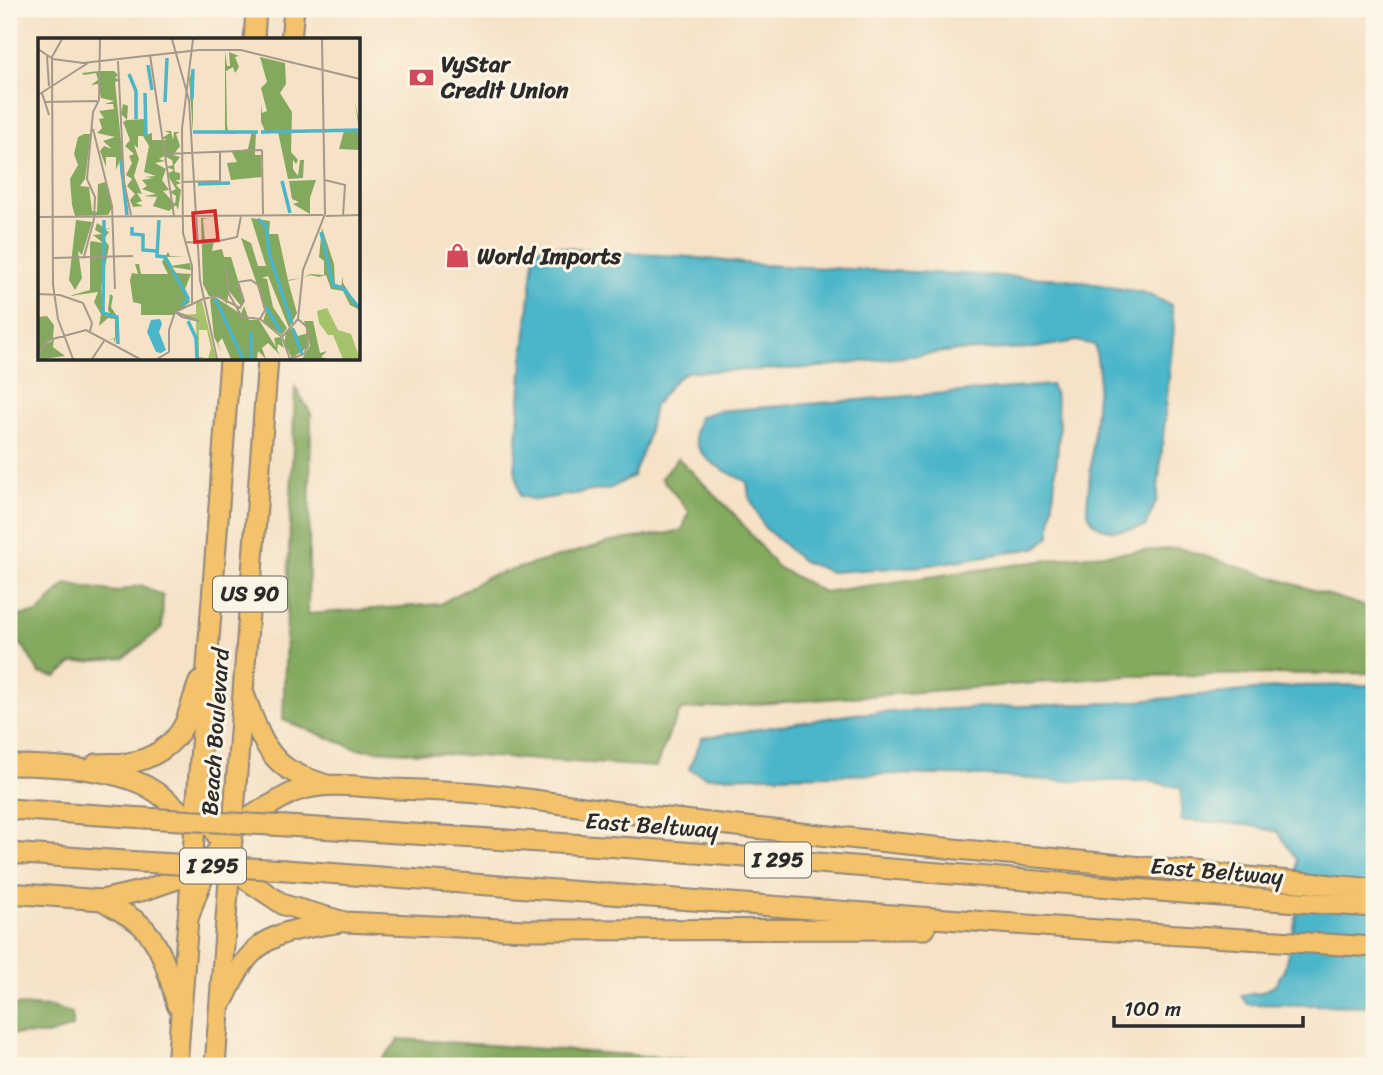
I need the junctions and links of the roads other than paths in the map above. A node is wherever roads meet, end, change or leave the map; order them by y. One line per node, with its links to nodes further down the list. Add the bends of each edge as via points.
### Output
1 (256, 9): 3 (highway)
2 (293, 9): 4 (highway)
3 (254, 38)
4 (291, 38)
5 (230, 360): 7 (highway, US 90)
6 (268, 360): 8 (highway, Beach Boulevard / US 90)
7 (208, 654): 10 (highway, via 184,725 161,751 127,763); 13 (highway, US 90, via 199,777)
8 (243, 691): 11 (highway, via 270,753 285,767); 13 (highway, Beach Boulevard / US 90, via 236,774)
9 (9, 765): 10 (highway)
10 (69, 767): 13 (highway, via 145,785)
11 (328, 785): 13 (highway, via 296,792 258,810); 16 (highway, via 476,793 684,820)
12 (9, 809): 19 (highway, East Beltway / I 295, bridge, via 634,848)
13 (216, 841): 15 (highway); 20 (highway, Beach Boulevard); 21 (highway, via 253,886 284,905); 24 (highway, via 228,900)
14 (9, 853): 22 (highway, I 295, bridge)
15 (192, 868): 18 (highway, via 177,879); 20 (highway)
16 (1374, 889)
17 (9, 893): 18 (highway)
18 (102, 900): 25 (highway, via 140,925 159,949)
19 (1374, 907)
20 (189, 916): 25 (highway)
21 (345, 922): 22 (highway, via 526,930); 24 (highway, via 295,929 261,944 241,966)
22 (1068, 928): 23 (highway, I 295)
23 (1374, 947)
24 (220, 1008): 27 (highway)
25 (181, 1018): 26 (highway)
26 (177, 1066)
27 (215, 1066)

